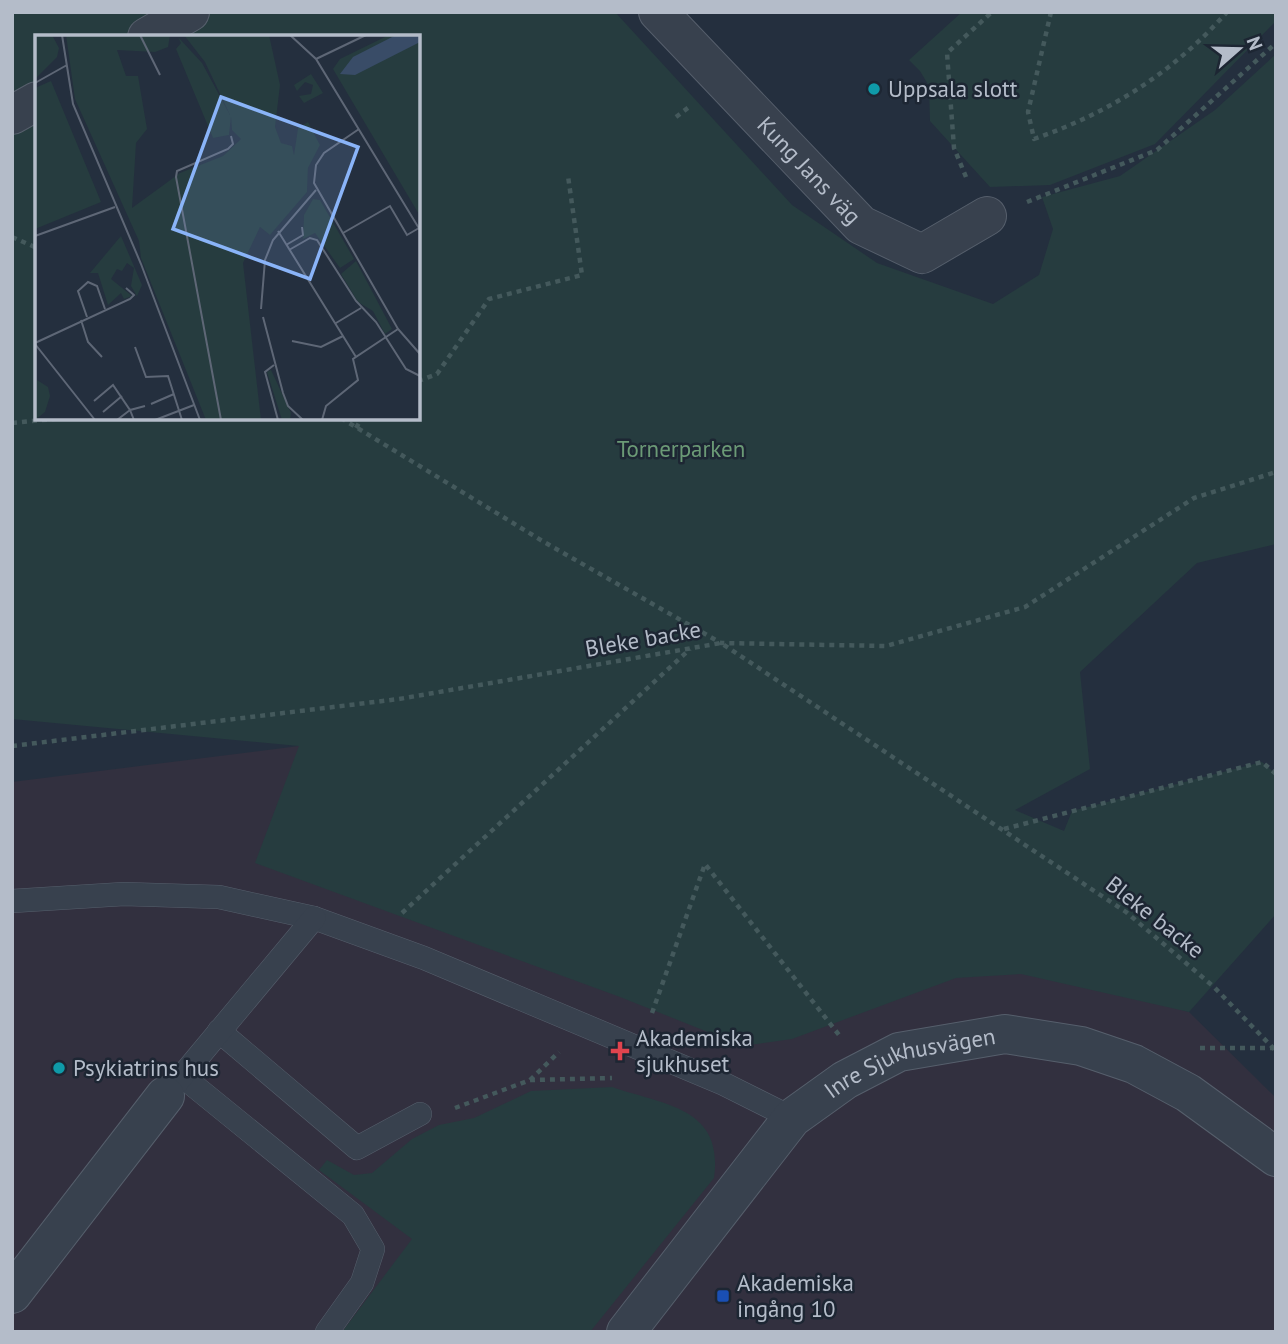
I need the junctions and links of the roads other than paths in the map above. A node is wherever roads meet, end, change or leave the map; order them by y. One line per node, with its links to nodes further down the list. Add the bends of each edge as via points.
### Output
1 (190, 12): 3 (street)
2 (658, 12): 6 (street, Kung Jans väg, via 861,225 922,254)
3 (150, 35)
4 (35, 102): 5 (street)
5 (12, 115)
6 (988, 216)
7 (12, 901): 8 (lane, via 124,894 219,897)
8 (314, 918): 9 (lane); 12 (lane, via 425,958 724,1084)
9 (219, 1031): 10 (lane); 11 (lane, via 357,1148)
10 (174, 1086): 14 (street); 15 (lane, via 353,1216 373,1249 362,1283)
11 (431, 1114)
12 (792, 1118): 13 (street, Inre Sjukhusvägen, via 845,1080 899,1052 1005,1034 1081,1046 1134,1064 1188,1093); 16 (street, Inre Sjukhusvägen)
13 (1276, 1157)
14 (12, 1294)
15 (327, 1332)
16 (626, 1332)

